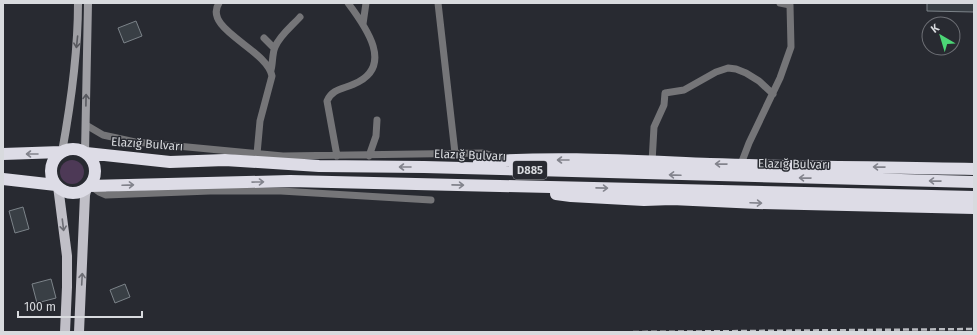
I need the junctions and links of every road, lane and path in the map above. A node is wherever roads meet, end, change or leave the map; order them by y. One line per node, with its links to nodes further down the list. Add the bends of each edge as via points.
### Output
1 (78, 3): 16 (main road, one-way to 16, via 78,29 69,115)
2 (88, 3): 15 (main road, one-way to 2)
3 (219, 3): 12 (street, via 216,14 224,29 238,38)
4 (348, 3): 9 (street)
5 (366, 3): 9 (street)
6 (438, 3): 18 (street)
7 (780, 3): 13 (street, via 790,5 791,47)
8 (300, 17): 11 (street)
9 (363, 24): 21 (street, via 370,37 376,59 374,68 369,76 330,94 327,101)
10 (264, 38): 11 (street)
11 (274, 48): 12 (street)
12 (271, 70): 20 (street, via 272,76 260,121)
13 (773, 94): 24 (street, via 746,73 728,68 684,90 665,93 664,105 654,127); 25 (street)
14 (377, 120): 22 (street, via 376,136)
15 (86, 125): 17 (main road); 20 (street, via 103,135 135,142)
16 (62, 152): 17 (highway, via 74,149); 19 (highway, one-way to 19); 30 (highway, via 52,164 51,172)
17 (86, 153): 26 (highway, Elazığ Bulvarı / D885, one-way to 17, via 319,166 225,160 170,162); 31 (highway, via 91,158 95,172)
18 (455, 153): 22 (street); 23 (street, via 484,153)
19 (3, 154)
20 (257, 154): 21 (street)
21 (337, 156): 22 (street)
22 (369, 156)
23 (506, 160): 24 (highway, one-way to 23); 26 (highway)
24 (652, 162): 25 (highway, one-way to 24)
25 (741, 164): 27 (highway, one-way to 25)
26 (424, 167): 29 (highway, Elazığ Bulvarı / D885, one-way to 26)
27 (974, 170)
28 (3, 179): 30 (highway)
29 (974, 182)
30 (57, 186): 31 (highway, via 62,190 76,193); 36 (main road, one-way to 36, via 67,256)
31 (89, 186): 32 (highway, D885, one-way to 32, via 290,181); 34 (street, via 106,195 281,191); 37 (main road, one-way to 31, via 85,195)
32 (508, 186): 33 (highway, D885, one-way to 33); 35 (highway, one-way to 35, via 571,196 644,200)
33 (974, 196)
34 (431, 200)
35 (974, 208)
36 (65, 332)
37 (79, 332)

